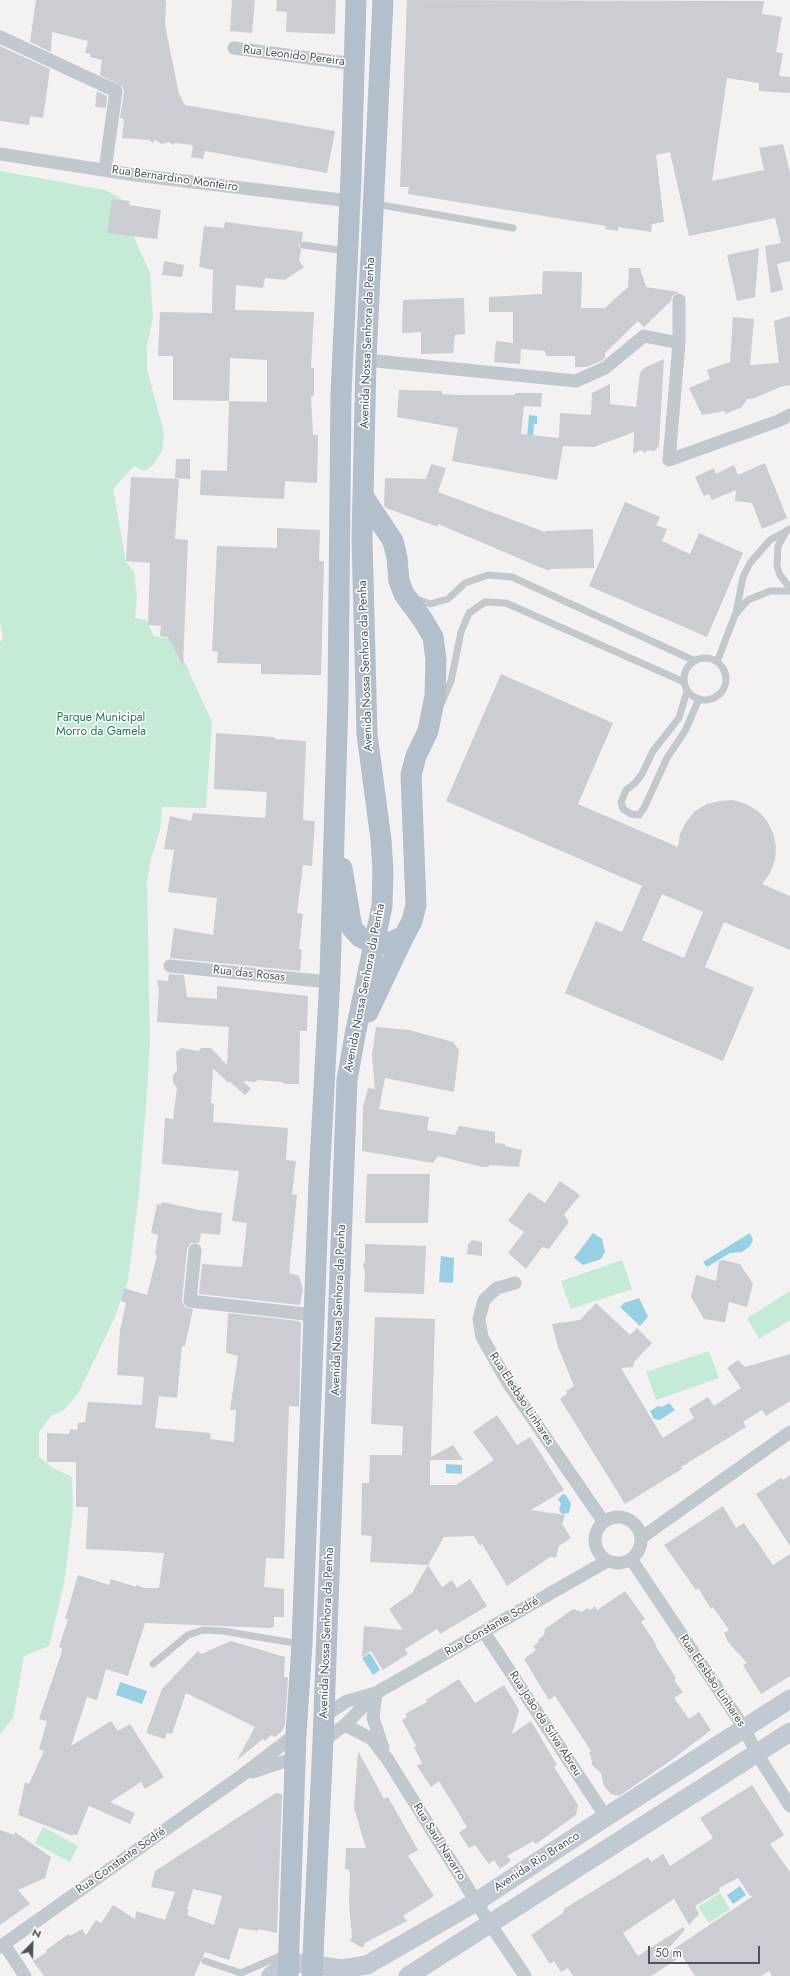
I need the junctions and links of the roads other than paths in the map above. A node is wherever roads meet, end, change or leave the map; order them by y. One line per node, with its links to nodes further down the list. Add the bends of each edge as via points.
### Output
1 (356, 0): 5 (main road, Avenida Nossa Senhora da Penha)
2 (383, 0): 9 (main road, Avenida Nossa Senhora da Penha)
3 (0, 37): 7 (street, via 116,91)
4 (234, 48): 5 (street, Rua Leonido Pereira)
5 (354, 64): 8 (main road, Avenida Nossa Senhora da Penha)
6 (0, 154): 7 (street, Rua Bernardino Monteiro)
7 (105, 170): 8 (street, Rua Bernardino Monteiro)
8 (350, 201): 12 (main road, Avenida Nossa Senhora da Penha)
9 (373, 204): 10 (lane); 15 (main road, Avenida Nossa Senhora da Penha)
10 (513, 228)
11 (303, 245): 12 (lane)
12 (346, 251): 20 (main road, Avenida Nossa Senhora da Penha, via 341,394)
13 (679, 300): 14 (street)
14 (679, 343): 15 (street, via 644,336 605,368 576,381); 16 (street, via 669,460 778,422)
15 (366, 360): 17 (main road, Avenida Nossa Senhora da Penha)
16 (790, 415)
17 (363, 496): 19 (main road, Avenida Nossa Senhora da Penha); 21 (main road, via 393,541)
18 (789, 529): 22 (lane, via 778,546 776,566); 25 (lane, via 770,540 750,563 743,578)
19 (362, 540): 20 (main road, via 349,545); 21 (main road, via 381,542 390,546); 34 (main road, Avenida Nossa Senhora da Penha, via 367,734 383,871 382,906)
20 (340, 557): 32 (main road, Avenida Nossa Senhora da Penha)
21 (397, 558): 24 (main road, via 399,581)
22 (790, 588)
23 (790, 591): 25 (lane, via 760,594 748,600)
24 (404, 594): 26 (lane, via 430,604 448,599 465,583 488,575 512,577); 31 (main road, via 433,637 436,660 435,696)
25 (735, 615): 27 (lane)
26 (694, 661): 27 (lane, via 702,658); 28 (lane, via 684,674)
27 (717, 662): 30 (lane, via 726,677 725,687 712,699)
28 (684, 682): 29 (lane); 31 (lane, via 506,603 485,602 469,613 461,632 451,681)
29 (687, 691): 30 (lane); 30 (lane, via 679,718 653,751 642,774 626,790 621,802 623,809 639,815 644,808)
30 (699, 699)
31 (428, 731): 33 (main road, via 416,756 411,775 416,905 412,921)
32 (335, 816): 34 (main road, via 352,928 360,937); 36 (main road, Avenida Nossa Senhora da Penha)
33 (404, 936): 34 (main road, via 389,943); 37 (main road, via 379,992)
34 (375, 944): 37 (main road, Avenida Nossa Senhora da Penha)
35 (170, 966): 36 (street, Rua das Rosas)
36 (329, 982): 40 (main road, Avenida Nossa Senhora da Penha)
37 (355, 1035): 51 (main road, Avenida Nossa Senhora da Penha, via 347,1095)
38 (195, 1250): 40 (street, via 190,1301)
39 (514, 1283): 42 (street, Rua Elesbão Linhares, via 497,1288 484,1300 479,1318 482,1337 508,1383)
40 (314, 1315): 47 (main road, Avenida Nossa Senhora da Penha)
41 (790, 1432): 43 (street)
42 (603, 1521): 43 (street, via 615,1516 627,1518 637,1526); 45 (street, via 594,1537 595,1547)
43 (641, 1538): 44 (street, via 640,1546)
44 (631, 1559): 45 (street, via 623,1563); 53 (street, Rua Elesbão Linhares)
45 (607, 1561): 46 (street, Rua Constante Sodré)
46 (484, 1632): 49 (street, Rua Constante Sodré); 62 (street, Rua João da Silva Abreu)
47 (302, 1644): 48 (lane, via 203,1630 188,1635); 55 (main road, Avenida Nossa Senhora da Penha)
48 (153, 1664)
49 (376, 1693): 51 (street, Rua Constante Sodré, via 347,1701); 52 (street, Rua Constante Sodré); 59 (street, Rua Saul Navarro, via 374,1718)
50 (790, 1699): 53 (street, Avenida Rio Branco)
51 (324, 1716): 55 (main road); 56 (main road, Avenida Nossa Senhora da Penha)
52 (345, 1725): 56 (street, Rua Constante Sodré); 59 (street, Rua Saul Navarro, via 372,1739)
53 (744, 1728): 57 (street, Rua Elesbão Linhares); 62 (street, Avenida Rio Branco)
54 (790, 1732): 57 (street)
55 (296, 1734): 58 (main road, Avenida Nossa Senhora da Penha); 60 (street, Rua Constante Sodré)
56 (323, 1741): 58 (main road); 68 (main road, Avenida Nossa Senhora da Penha)
57 (757, 1754): 61 (street, Rua Elesbão Linhares); 64 (street)
58 (295, 1758): 60 (street, Rua Constante Sodré); 67 (main road, Avenida Nossa Senhora da Penha)
59 (388, 1760): 63 (street, Rua Saul Navarro)
60 (241, 1776): 65 (street, Rua Constante Sodré)
61 (790, 1806)
62 (606, 1817): 63 (street, Avenida Rio Branco)
63 (476, 1902): 64 (street, Rua Saul Navarro); 68 (street, Avenida Rio Branco, via 367,1965)
64 (490, 1924): 72 (street); 73 (street, Rua Saul Navarro)
65 (2, 1946): 70 (street)
66 (205, 1961): 69 (lane)
67 (289, 1964): 68 (street, Avenida Rio Branco); 69 (lane); 71 (street)
68 (312, 1970)
69 (240, 1974)
70 (25, 1976)
71 (270, 1976)
72 (408, 1976)
73 (525, 1976)

